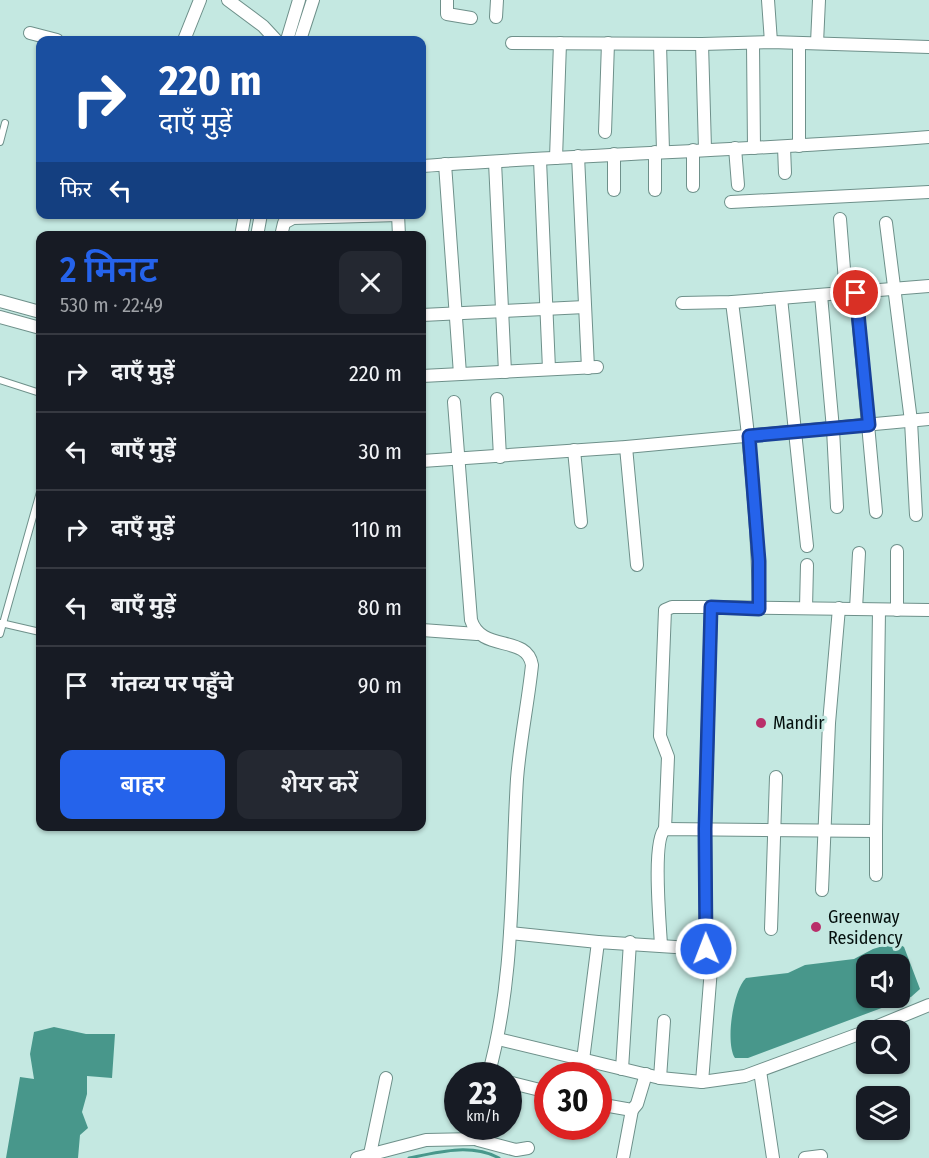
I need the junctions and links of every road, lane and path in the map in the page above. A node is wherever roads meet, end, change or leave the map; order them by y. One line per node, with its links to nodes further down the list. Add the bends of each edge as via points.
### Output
1 (200, 0): 15 (street)
2 (228, 0): 16 (street)
3 (299, 0): 11 (street)
4 (313, 0): 12 (street)
5 (447, 0): 9 (street, via 447,14)
6 (497, 0): 10 (street)
7 (768, 0): 19 (street)
8 (819, 0): 23 (street)
9 (471, 18)
10 (496, 18)
11 (292, 21): 12 (street); 17 (street)
12 (305, 26): 18 (street)
13 (30, 33): 14 (street)
14 (42, 36)
15 (186, 36)
16 (272, 36)
17 (288, 36)
18 (301, 36)
19 (771, 42): 22 (street); 27 (street)
20 (512, 43): 21 (street)
21 (561, 43): 24 (street); 41 (street)
22 (799, 43): 23 (street); 33 (street)
23 (817, 43): 28 (street)
24 (608, 44): 25 (street); 30 (street)
25 (660, 44): 26 (street); 38 (street)
26 (702, 44): 27 (street); 37 (street)
27 (753, 44): 36 (street)
28 (929, 46)
29 (5, 123): 32 (lane)
30 (605, 132)
31 (929, 137): 33 (street)
32 (0, 142)
33 (799, 146): 34 (street)
34 (784, 147): 36 (street); 46 (street)
35 (735, 148): 36 (street); 37 (street); 47 (street)
36 (753, 148)
37 (699, 150): 38 (street); 48 (street)
38 (659, 151): 39 (street); 50 (street)
39 (614, 154): 40 (street); 49 (street)
40 (578, 156): 41 (street); 65 (street)
41 (556, 158): 42 (street)
42 (540, 160): 43 (street); 66 (street)
43 (495, 162): 44 (street); 68 (street)
44 (445, 164): 45 (street); 69 (street)
45 (426, 166)
46 (785, 173)
47 (738, 185)
48 (693, 186)
49 (614, 190)
50 (655, 190)
51 (929, 192): 52 (street)
52 (731, 202)
53 (291, 219): 56 (street, via 284,223)
54 (840, 219): 59 (street)
55 (886, 223): 58 (street)
56 (283, 231)
57 (929, 286): 58 (street)
58 (892, 289): 59 (street); 82 (street)
59 (851, 293): 60 (street); 83 (street)
60 (821, 296): 61 (street); 84 (street)
61 (781, 298): 63 (street); 85 (street)
62 (0, 301): 67 (street)
63 (732, 302): 64 (street); 86 (street)
64 (682, 303)
65 (585, 307): 66 (street); 73 (street, via 592,367)
66 (546, 309): 68 (street); 73 (street)
67 (36, 311)
68 (502, 311): 69 (street); 74 (street)
69 (457, 313): 70 (street); 75 (street)
70 (426, 315)
71 (0, 317): 72 (street)
72 (36, 327)
73 (549, 369): 74 (street)
74 (505, 372): 75 (street)
75 (460, 374): 76 (street)
76 (426, 376)
77 (0, 380): 78 (lane)
78 (36, 392)
79 (497, 399): 89 (street)
80 (454, 402): 90 (street)
81 (929, 419): 82 (street)
82 (911, 421): 83 (street); 95 (street)
83 (869, 425): 84 (street); 94 (street)
84 (833, 429): 85 (street); 93 (street)
85 (796, 432): 86 (street); 97 (street)
86 (749, 436): 87 (street); 105 (street)
87 (626, 447): 88 (street); 101 (street)
88 (574, 450): 89 (street); 96 (street)
89 (500, 457): 90 (street)
90 (459, 460): 91 (street); 114 (street, via 471,620)
91 (426, 461)
92 (36, 505): 110 (lane)
93 (837, 507)
94 (876, 512)
95 (916, 515)
96 (581, 522)
97 (807, 546)
98 (897, 551): 108 (street)
99 (859, 553): 106 (street)
100 (807, 565): 103 (street)
101 (637, 566)
102 (711, 607): 105 (street); 116 (street, via 665,610 660,736 668,757); 117 (street)
103 (806, 608): 104 (street); 105 (street)
104 (839, 608): 106 (street); 120 (street, via 829,723)
105 (759, 609)
106 (856, 609): 107 (street)
107 (879, 610): 108 (street); 119 (street)
108 (897, 610): 109 (street)
109 (929, 610)
110 (1, 623): 112 (lane); 113 (lane)
111 (426, 630): 114 (street)
112 (36, 631)
113 (0, 634)
114 (477, 634): 124 (street, via 522,649 532,665 518,776)
115 (776, 777): 118 (street)
116 (666, 829): 117 (street); 127 (street, via 661,834 659,856)
117 (705, 829): 118 (street); 128 (street)
118 (776, 831): 120 (street); 123 (street)
119 (876, 831): 120 (street); 121 (street)
120 (826, 832): 122 (street)
121 (876, 875)
122 (822, 890)
123 (771, 929)
124 (510, 933): 125 (street); 133 (street)
125 (598, 942): 126 (street); 134 (street)
126 (630, 942): 127 (street); 136 (street)
127 (660, 945): 128 (street)
128 (706, 949): 141 (street, via 712,956)
129 (929, 1005): 130 (street)
130 (894, 1020)
131 (664, 1021): 140 (street)
132 (856, 1035): 137 (street)
133 (498, 1039): 134 (street); 135 (street)
134 (583, 1060): 136 (street)
135 (492, 1062)
136 (622, 1069): 138 (street)
137 (760, 1071): 141 (street); 151 (street)
138 (646, 1074): 140 (street); 143 (street)
139 (387, 1078): 147 (street)
140 (660, 1078): 141 (street)
141 (702, 1083)
142 (612, 1106): 143 (street)
143 (632, 1110): 150 (street)
144 (444, 1138): 147 (street)
145 (493, 1140): 146 (street, via 516,1150)
146 (528, 1148)
147 (370, 1154): 149 (street)
148 (821, 1156): 152 (street)
149 (357, 1158)
150 (622, 1158)
151 (773, 1158)
152 (805, 1158)

